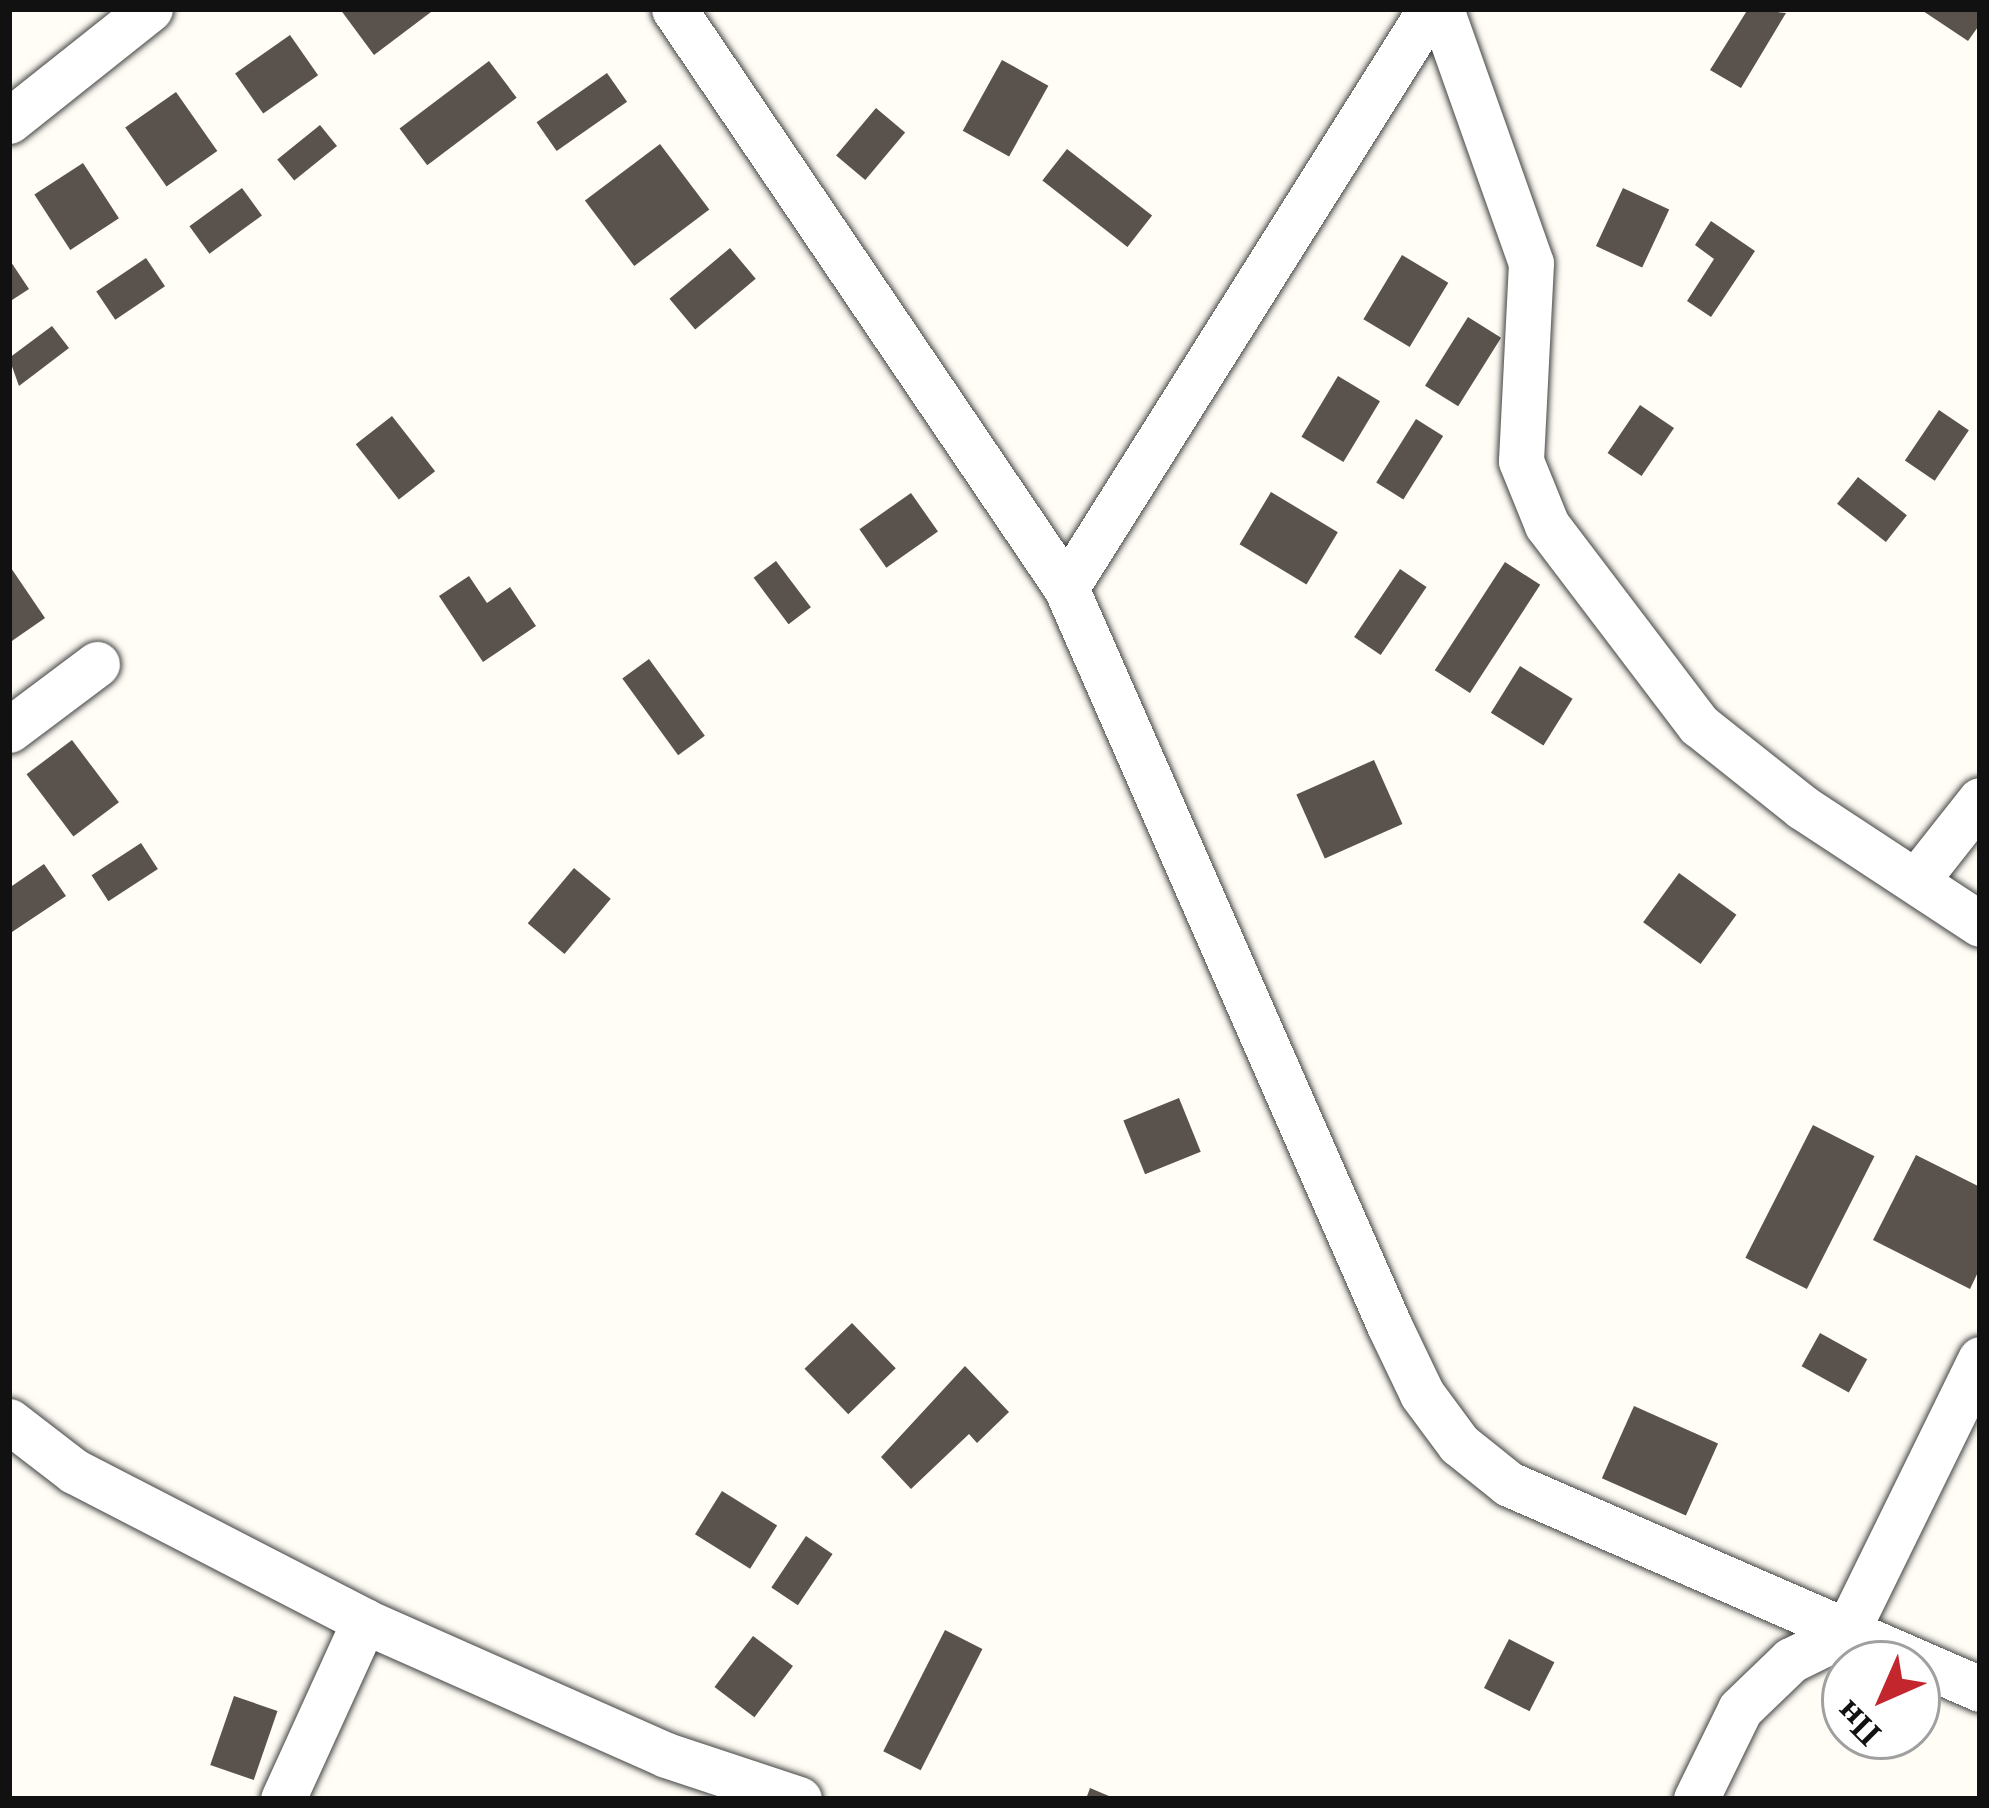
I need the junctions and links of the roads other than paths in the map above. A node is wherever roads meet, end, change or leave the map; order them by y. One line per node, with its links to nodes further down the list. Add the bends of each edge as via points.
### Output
1 (150, 9): 5 (street)
2 (674, 9): 6 (street)
3 (1430, 9): 6 (street)
4 (1441, 9): 10 (street, via 1532,263 1521,461 1547,525 1700,725 1802,807)
5 (9, 121)
6 (1066, 589): 15 (street, via 1389,1324 1422,1394 1459,1444 1509,1484)
7 (98, 664): 8 (street)
8 (9, 730)
9 (1980, 800): 10 (street)
10 (1916, 881): 11 (street)
11 (1980, 924)
12 (1980, 1359): 15 (street)
13 (9, 1421): 14 (street, via 74,1471)
14 (364, 1621): 17 (street); 18 (street, via 666,1755)
15 (1846, 1633): 16 (street); 19 (street, via 1791,1660 1740,1708)
16 (1980, 1688)
17 (283, 1799)
18 (799, 1799)
19 (1696, 1799)

